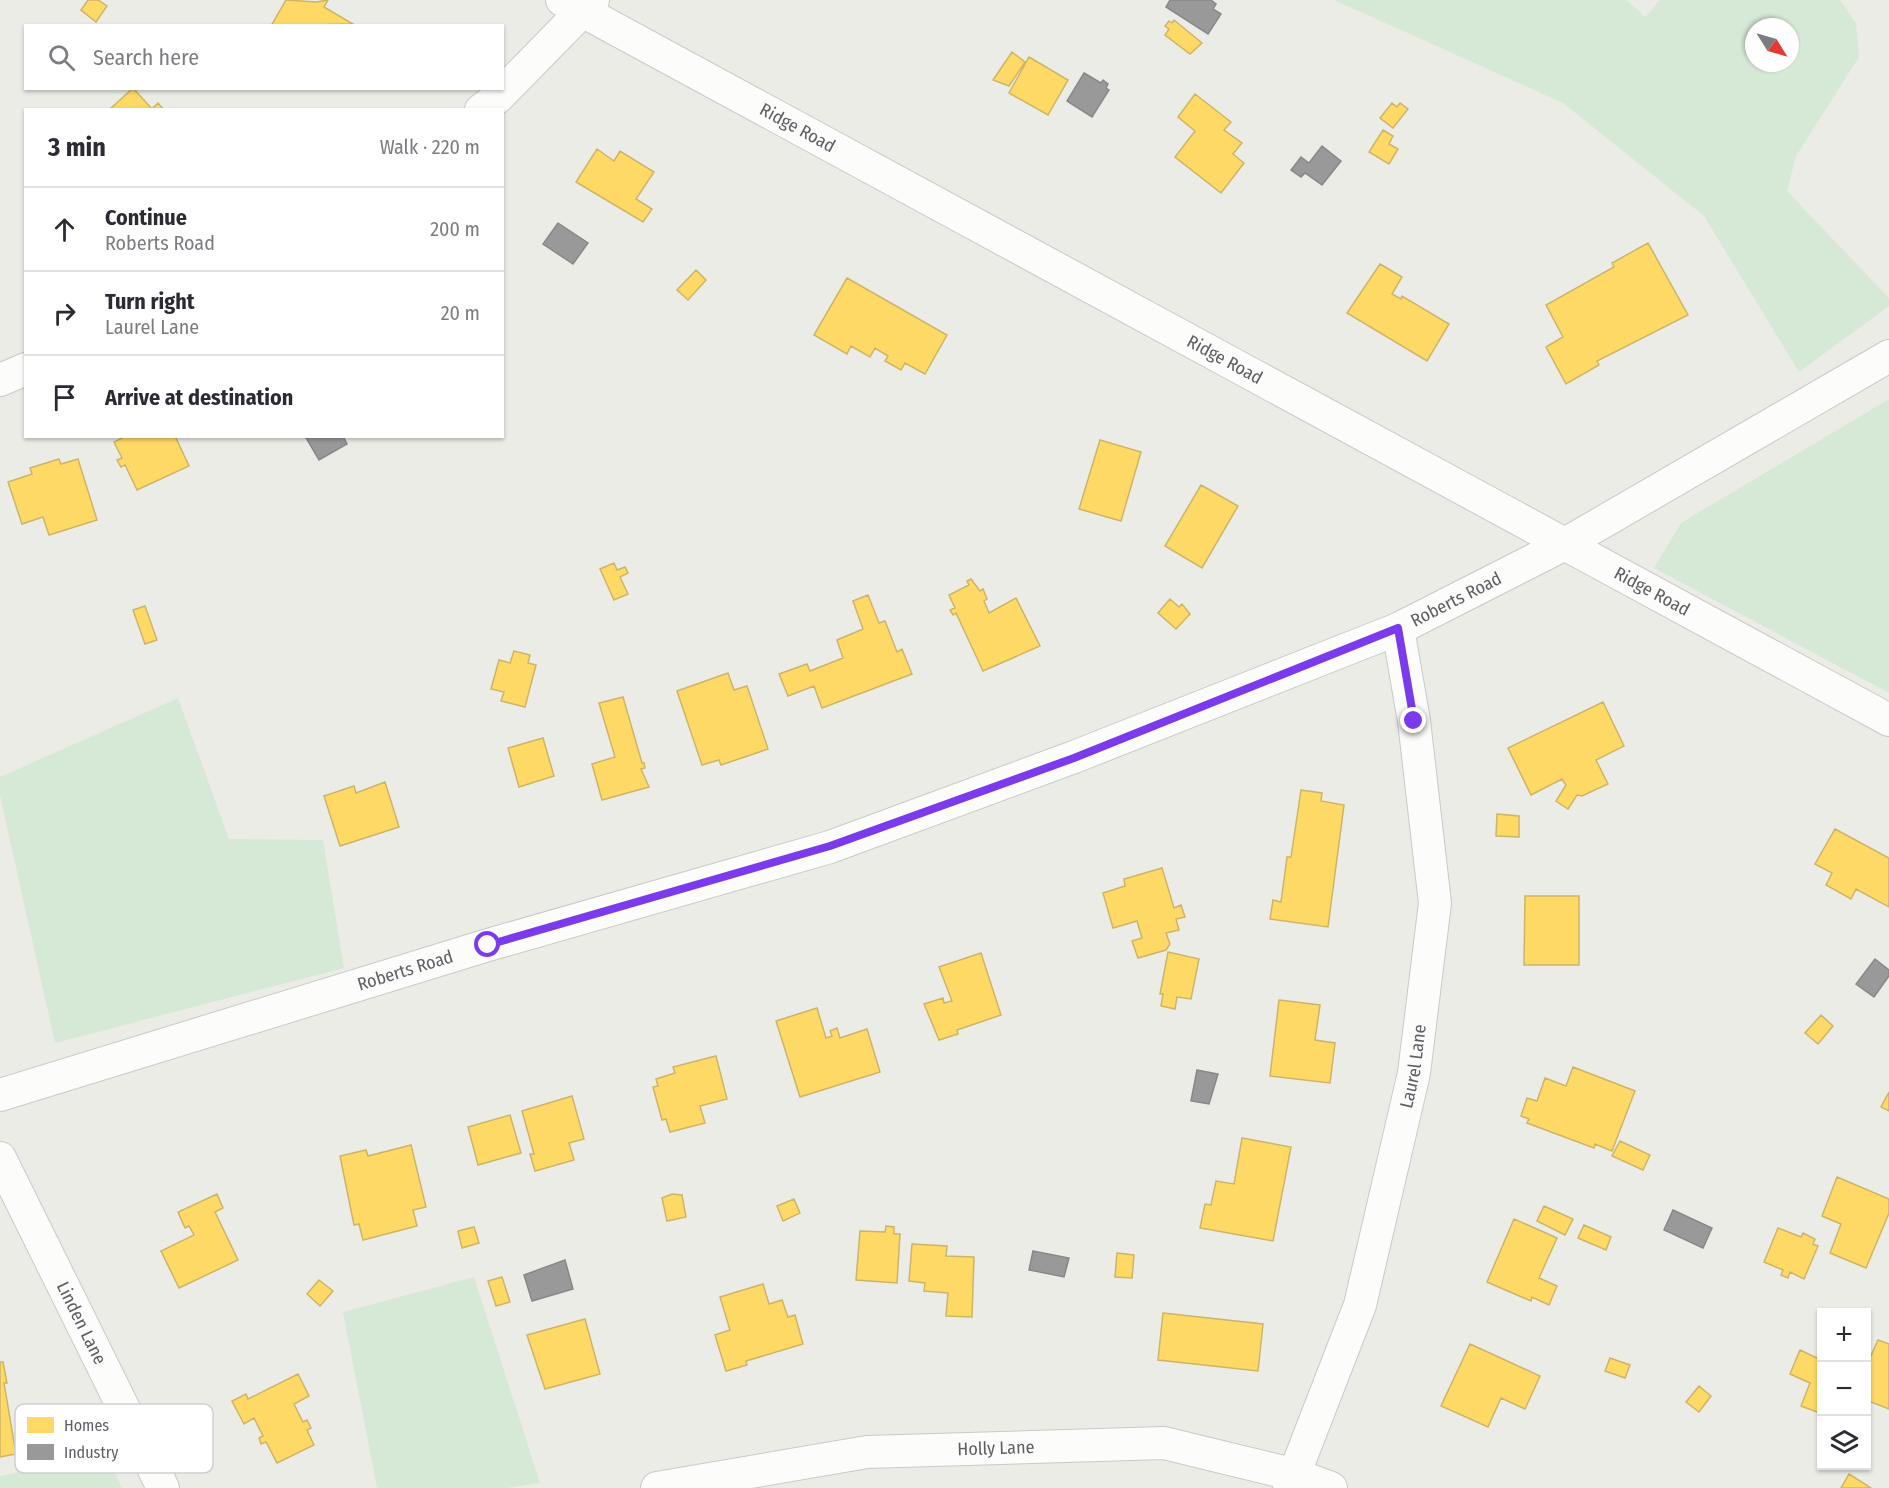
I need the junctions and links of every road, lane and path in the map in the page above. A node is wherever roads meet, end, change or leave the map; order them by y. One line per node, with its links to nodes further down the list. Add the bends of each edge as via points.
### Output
1 (579, 4): 3 (street); 8 (street, Ridge Road)
2 (504, 90): 4 (street)
3 (504, 90)
4 (484, 108)
5 (1889, 356): 8 (street, Roberts Road)
6 (24, 370): 7 (street)
7 (0, 380)
8 (1565, 544): 9 (street, Roberts Road); 10 (street, Ridge Road)
9 (1398, 628): 11 (street, Roberts Road, via 1074,758 830,846 488,945); 15 (street, Laurel Lane, via 1414,721 1434,914 1414,1073 1360,1305)
10 (1889, 720)
11 (0, 1095)
12 (0, 1158): 13 (street, Linden Lane)
13 (122, 1404)
14 (157, 1473): 16 (street, Linden Lane)
15 (1293, 1482): 17 (street, Holly Lane, via 1164,1443 867,1452); 18 (street, Holly Lane)
16 (164, 1488)
17 (657, 1488)
18 (1331, 1488)

